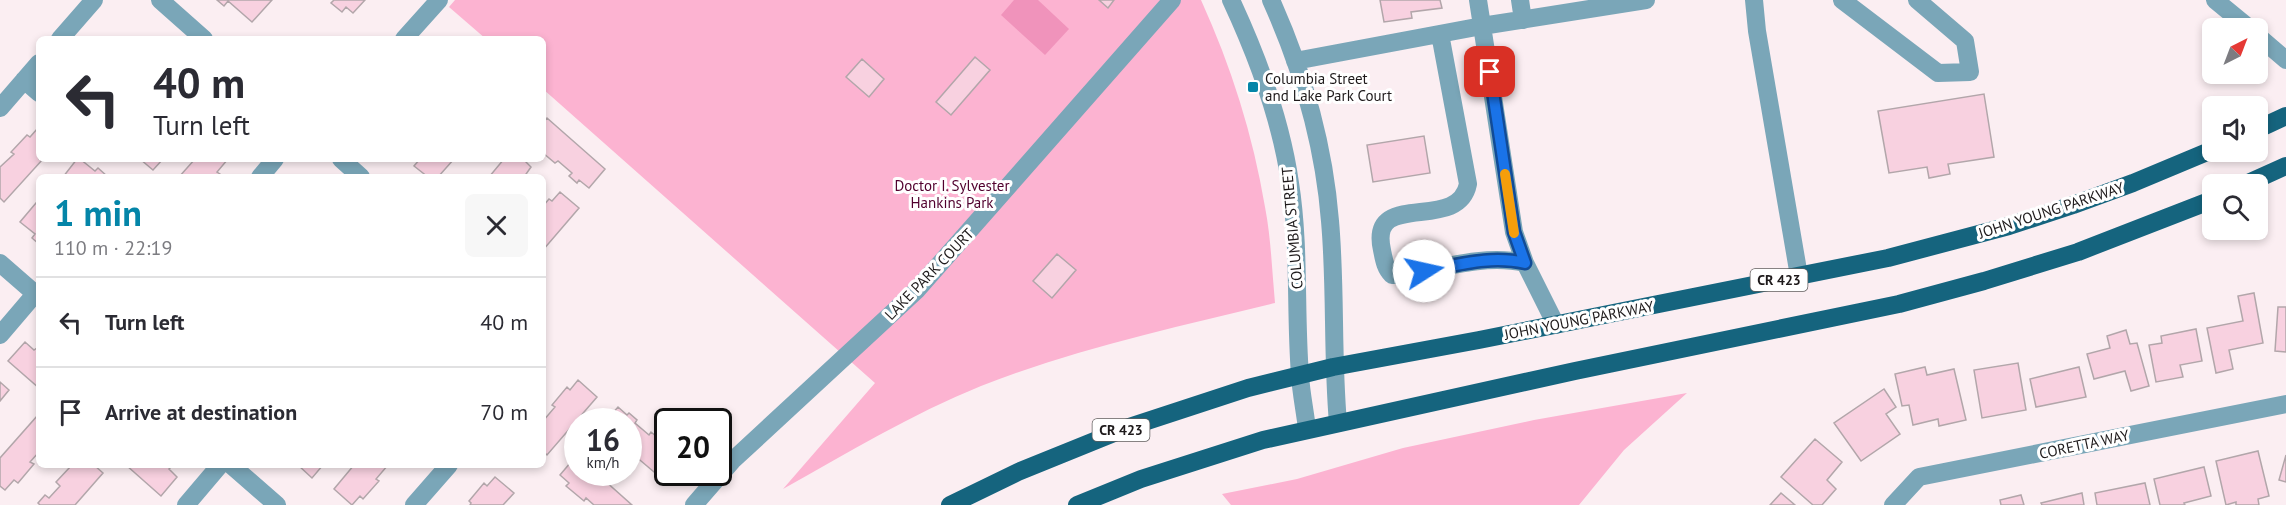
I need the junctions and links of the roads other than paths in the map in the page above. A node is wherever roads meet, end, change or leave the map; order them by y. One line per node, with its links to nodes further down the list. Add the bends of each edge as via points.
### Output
1 (94, 0): 18 (street)
2 (160, 0): 19 (street)
3 (439, 0): 20 (street)
4 (1172, 0): 56 (street, LAKE PARK COURT, via 916,291 732,461)
5 (1231, 0): 46 (street, COLUMBIA STREET, via 1273,107 1290,182 1298,278)
6 (1271, 0): 23 (street)
7 (1478, 0): 16 (street)
8 (1520, 0): 15 (street)
9 (1646, 0): 15 (street)
10 (1754, 0): 40 (street, via 1756,31)
11 (1842, 0): 12 (street, via 1938,73 1970,72 1965,41)
12 (1917, 0)
13 (2215, 0): 14 (street)
14 (2236, 18)
15 (1523, 20): 16 (street)
16 (1482, 26): 17 (street); 39 (street, via 1514,232)
17 (1440, 34): 23 (street); 39 (street, via 1468,184 1466,193 1460,201 1442,210 1394,215 1387,220 1381,244 1386,270 1392,275 1403,275 1488,260)
18 (63, 36)
19 (201, 36)
20 (407, 36)
21 (2268, 45): 22 (street)
22 (2286, 60)
23 (1295, 61): 45 (street, via 1313,123 1330,219)
24 (36, 66): 25 (street)
25 (24, 80): 26 (street); 27 (street)
26 (36, 90)
27 (0, 108)
28 (2286, 116): 29 (main road)
29 (2268, 124)
30 (2202, 154): 40 (main road, JOHN YOUNG PARKWAY / CR 423, via 2009,226 1888,258)
31 (272, 162): 34 (street)
32 (344, 162): 35 (street)
33 (2286, 166): 36 (main road)
34 (262, 174)
35 (358, 174)
36 (2268, 174)
37 (2202, 204): 48 (main road, via 2078,252 1899,304)
38 (0, 263): 41 (street)
39 (1525, 263): 43 (street)
40 (1799, 276): 43 (main road, JOHN YOUNG PARKWAY / CR 423)
41 (36, 294)
42 (36, 296): 44 (street)
43 (1556, 325): 45 (main road, JOHN YOUNG PARKWAY / CR 423)
44 (0, 335)
45 (1333, 367): 46 (main road, JOHN YOUNG PARKWAY / CR 423); 48 (street)
46 (1300, 375): 49 (street, COLUMBIA STREET); 57 (main road, JOHN YOUNG PARKWAY / CR 423, via 1248,387 1129,427 1018,472)
47 (2286, 404): 59 (street, CORETTA WAY, via 1919,477)
48 (1338, 423): 49 (main road)
49 (1307, 429): 58 (main road, via 1197,460)
50 (217, 468): 53 (street)
51 (234, 468): 54 (street)
52 (446, 468): 55 (street)
53 (186, 505)
54 (277, 505)
55 (414, 505)
56 (694, 505)
57 (950, 505)
58 (1077, 505)
59 (1893, 505)

